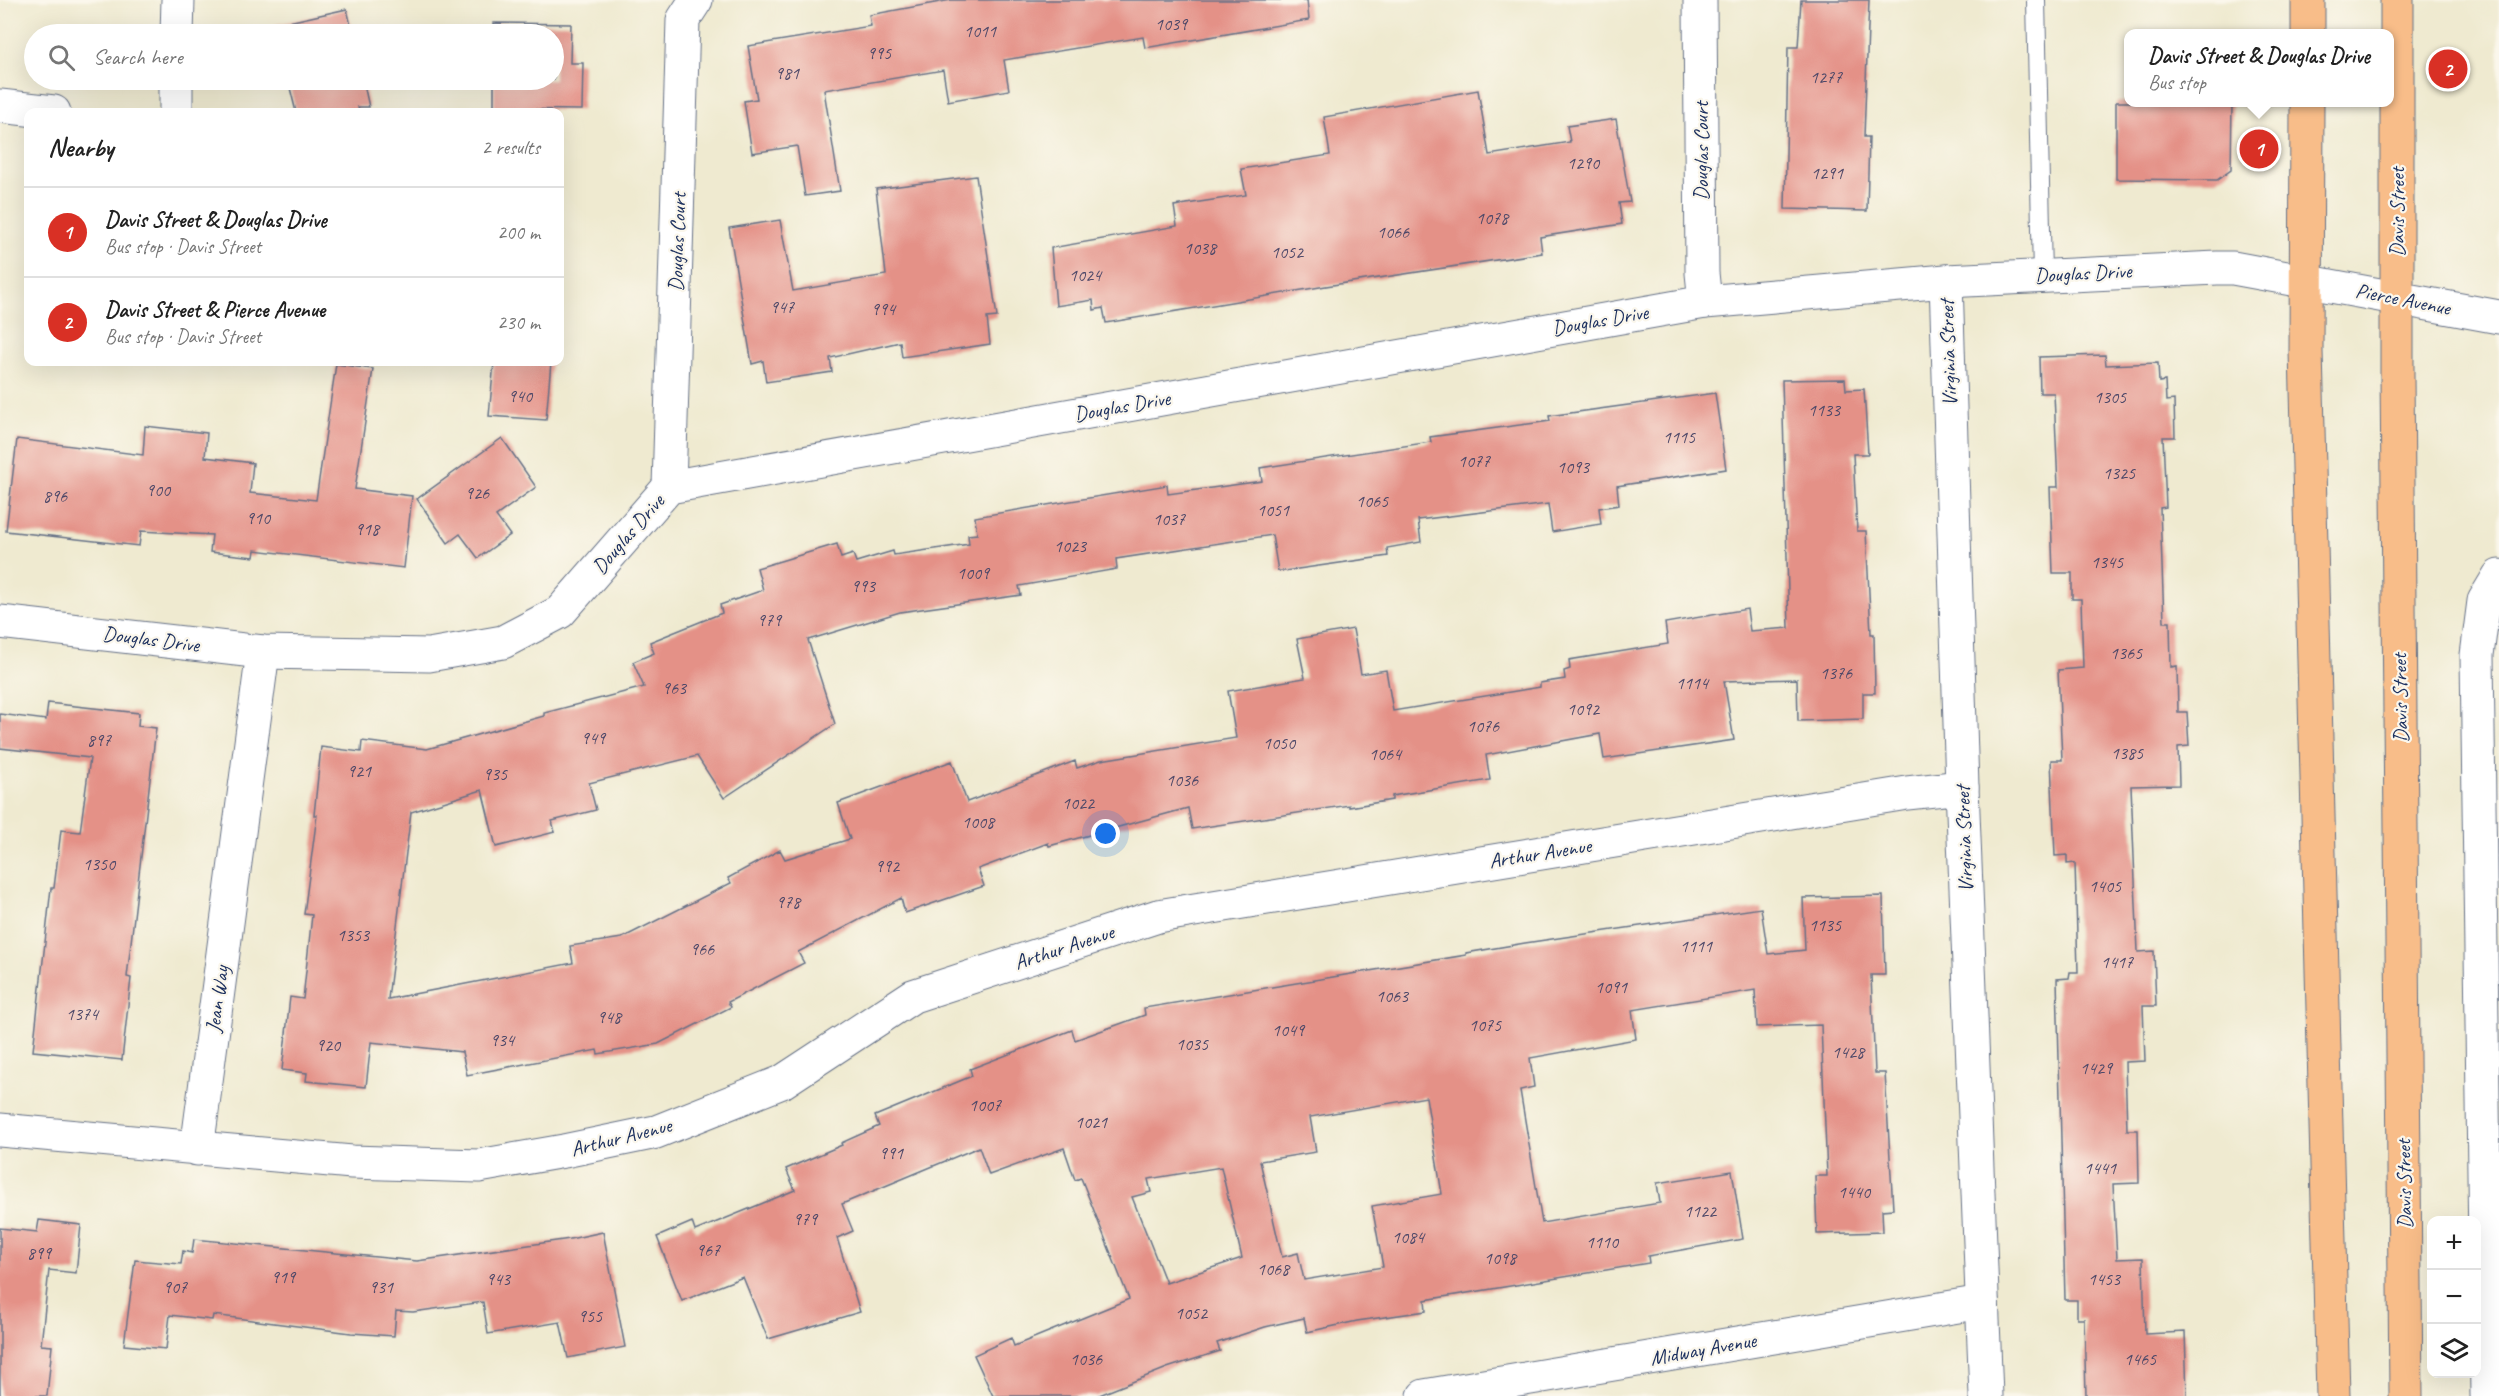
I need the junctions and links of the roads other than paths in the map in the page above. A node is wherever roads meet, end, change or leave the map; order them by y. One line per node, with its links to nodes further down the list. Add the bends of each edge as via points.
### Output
1 (178, 0): 7 (street)
2 (696, 0): 20 (street, Douglas Court, via 683,20)
3 (1700, 0): 18 (street, Douglas Court)
4 (2036, 0): 14 (lane)
5 (2308, 0): 8 (main road)
6 (2397, 0): 17 (main road, Davis Street)
7 (177, 24)
8 (2308, 29)
9 (176, 90): 12 (street)
10 (0, 106): 13 (street)
11 (2307, 107): 16 (main road)
12 (176, 108)
13 (24, 109)
14 (2042, 275): 15 (street, Douglas Drive); 16 (street, Douglas Drive, via 2233,268)
15 (1946, 281): 18 (street, Douglas Drive); 24 (street, Virginia Street)
16 (2306, 281): 17 (street, Pierce Avenue); 32 (main road)
17 (2397, 298): 19 (street, Pierce Avenue); 33 (main road, Davis Street)
18 (1705, 302): 20 (street, Douglas Drive)
19 (2499, 317)
20 (669, 487): 23 (street, Douglas Drive, via 560,612 502,642 429,655)
21 (2499, 576): 25 (street, via 2484,601 2477,655)
22 (0, 622): 23 (street, Douglas Drive)
23 (263, 652): 27 (street, Jean Way)
24 (1962, 787): 27 (street, Arthur Avenue, via 1158,916 913,996 782,1082 656,1132 621,1140 479,1166 352,1162); 28 (street, Virginia Street)
25 (2490, 866): 29 (street)
26 (0, 1130): 27 (street)
27 (197, 1149)
28 (1982, 1302): 30 (street, Midway Avenue); 31 (street, Virginia Street)
29 (2490, 1386)
30 (1424, 1396)
31 (1986, 1396)
32 (2333, 1396)
33 (2406, 1396)

